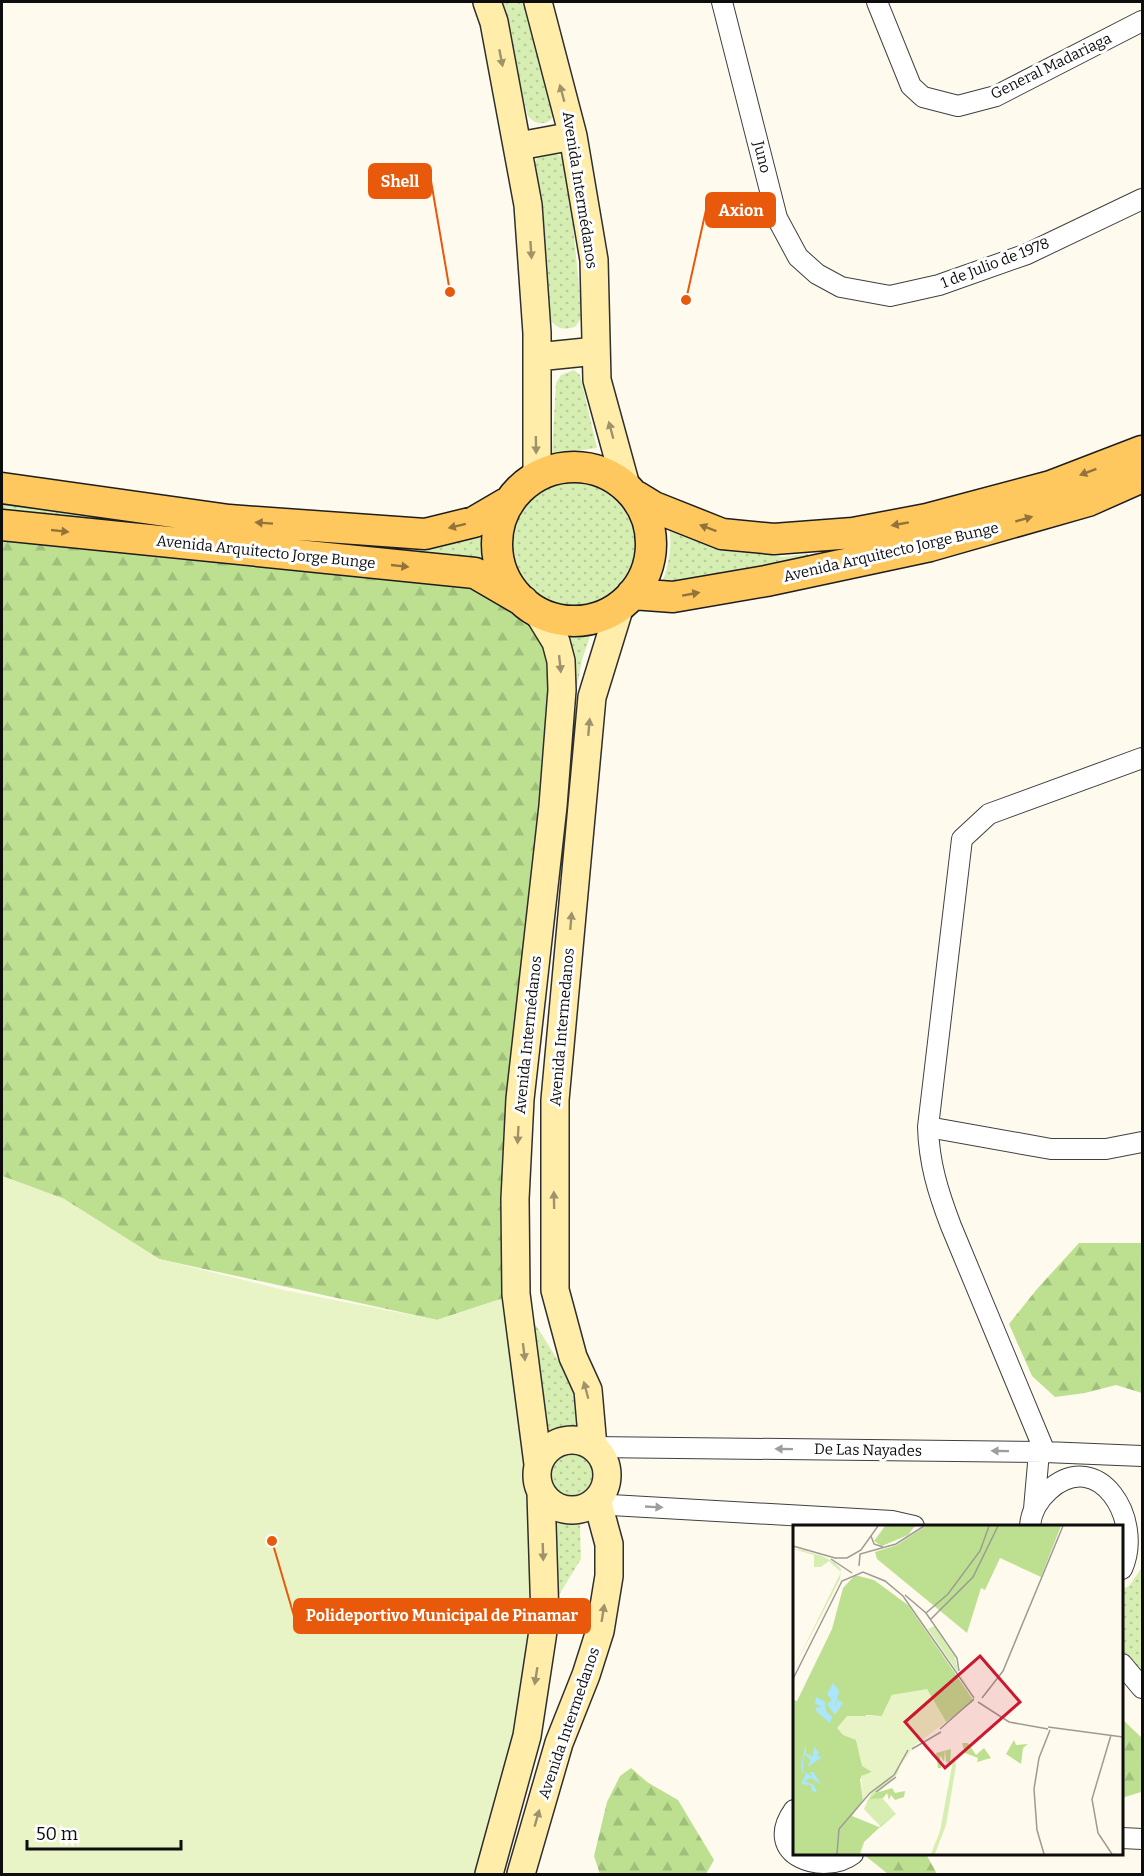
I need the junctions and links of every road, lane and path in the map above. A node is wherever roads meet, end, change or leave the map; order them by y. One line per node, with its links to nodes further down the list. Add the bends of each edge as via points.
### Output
1 (487, 2): 7 (main road, one-way to 7)
2 (538, 2): 6 (main road, Avenida Intermédanos, one-way to 2)
3 (722, 2): 9 (street, Juno, via 777,218 798,257 817,274)
4 (877, 2): 5 (street, General Madariaga, via 911,86 923,97 958,106 996,96)
5 (1143, 21)
6 (573, 135): 7 (main road); 10 (main road, Avenida Intermédanos, via 594,260)
7 (519, 146): 11 (main road, one-way to 11, via 528,205)
8 (1143, 199): 9 (street, 1 de Julio de 1978, via 1027,254 939,285 890,296)
9 (841, 286)
10 (596, 351): 11 (main road); 16 (main road, Avenida Intermédanos, one-way to 10, via 597,380)
11 (537, 357): 13 (main road, one-way to 13)
12 (1143, 451): 16 (main road, Avenida Arquitecto Jorge Bunge, one-way to 16, via 1051,486 927,519 853,533 774,539 722,534 654,507)
13 (537, 476): 16 (main road, via 559,468 583,467 606,473); 17 (main road)
14 (1143, 477): 19 (main road, Avenida Arquitecto Jorge Bunge, one-way to 14, via 673,597 766,581 930,546 1088,501)
15 (2, 488): 17 (main road, Avenida Arquitecto Jorge Bunge, one-way to 15, via 474,522 425,534 229,520)
16 (631, 491): 19 (main road, via 648,519 652,545 646,571)
17 (510, 501): 20 (main road, via 501,521 500,565 509,585)
18 (2, 525): 20 (main road, Avenida Arquitecto Jorge Bunge, one-way to 20, via 475,573)
19 (626, 600): 20 (main road, via 601,616 579,620 558,619); 24 (main road, Avenida Intermedanos, one-way to 19, via 588,1390 573,1357 555,1290 555,1100 592,697)
20 (530, 606): 27 (main road, Avenida Intermédanos, one-way to 27, via 556,642 562,690 520,1099 515,1199 516,1294)
21 (1143, 758): 22 (street, via 989,813 962,839)
22 (928, 1127): 23 (street, via 1051,1149 1106,1149); 25 (street, via 929,1155 940,1197)
23 (1143, 1142)
24 (593, 1447): 25 (street, De Las Nayades, one-way to 24); 27 (main road, via 575,1440 558,1443); 30 (main road, via 606,1469 604,1489)
25 (1046, 1452): 26 (street, De Las Nayades); 28 (street); 31 (street)
26 (1143, 1456)
27 (538, 1464): 29 (main road, via 537,1484)
28 (1094, 1479): 31 (street, via 1079,1478 1052,1488 1042,1497); 33 (street, via 1124,1496)
29 (541, 1493): 30 (main road, via 548,1502 569,1510); 41 (main road, one-way to 41, via 545,1618 527,1736)
30 (597, 1500): 32 (street, one-way to 32, via 611,1505); 42 (main road, Avenida Intermedanos, one-way to 30, via 559,1743 600,1631 609,1576 609,1544)
31 (1032, 1518)
32 (892, 1524)
33 (1140, 1532): 34 (street)
34 (1130, 1564)
35 (1123, 1665): 36 (street)
36 (1143, 1688)
37 (793, 1813): 40 (street, via 784,1832 785,1844 798,1865 808,1871 832,1871)
38 (1123, 1838): 39 (street)
39 (1143, 1839)
40 (852, 1855)
41 (489, 1875)
42 (521, 1875)

